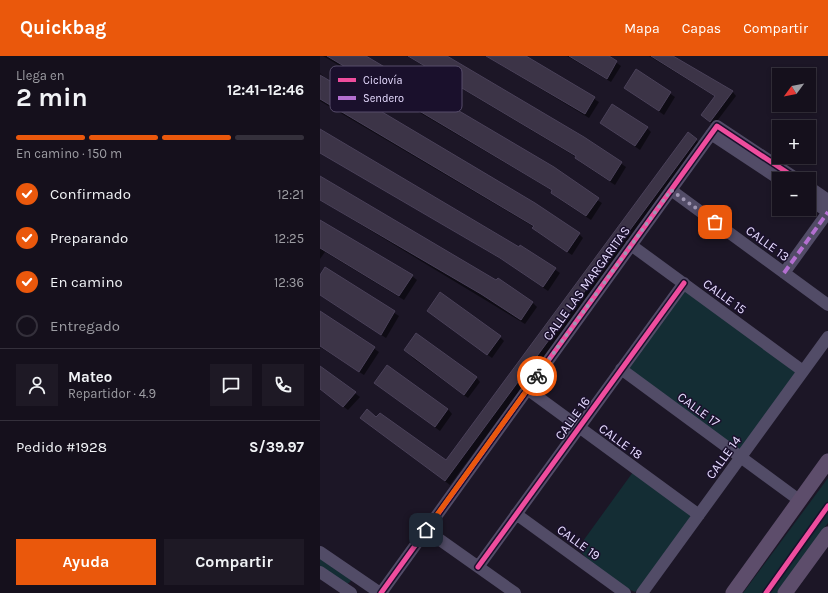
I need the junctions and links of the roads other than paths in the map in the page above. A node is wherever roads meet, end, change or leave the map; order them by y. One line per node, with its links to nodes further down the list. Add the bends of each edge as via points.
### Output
1 (778, 172): 2 (street, CALLE LAS MARGARITAS, via 714,130)
2 (671, 190): 7 (street, CALLE LAS MARGARITAS); 8 (street, CALLE 13)
3 (816, 192): 4 (street)
4 (828, 200)
5 (816, 204): 6 (street)
6 (828, 212): 8 (street)
7 (631, 245): 9 (street, CALLE 15); 14 (street, CALLE LAS MARGARITAS)
8 (784, 273): 10 (street, CALLE 13)
9 (684, 283): 12 (street, CALLE 16); 13 (street, CALLE 15)
10 (828, 304)
11 (828, 337): 13 (street, CALLE 14)
12 (621, 369): 15 (street, CALLE 16); 16 (street, CALLE 17)
13 (803, 371): 16 (street, CALLE 14)
14 (527, 389): 15 (street, CALLE 18); 21 (street, CALLE LAS MARGARITAS)
15 (579, 427): 19 (street, CALLE 16); 20 (street, CALLE 18)
16 (740, 457): 18 (street, CALLE 17); 20 (street, CALLE 14)
17 (828, 461): 18 (main road)
18 (799, 500): 33 (main road)
19 (516, 514): 24 (street, CALLE 16); 31 (street, CALLE 19)
20 (699, 515): 32 (street, CALLE 14)
21 (426, 530): 24 (street); 29 (street, CALLE LAS MARGARITAS)
22 (828, 534): 34 (main road)
23 (320, 552): 26 (street)
24 (478, 567): 30 (street)
25 (320, 572): 27 (street)
26 (363, 582): 28 (street); 29 (street)
27 (351, 593)
28 (355, 593)
29 (380, 593)
30 (515, 593)
31 (625, 593)
32 (642, 593)
33 (733, 593)
34 (785, 593)

